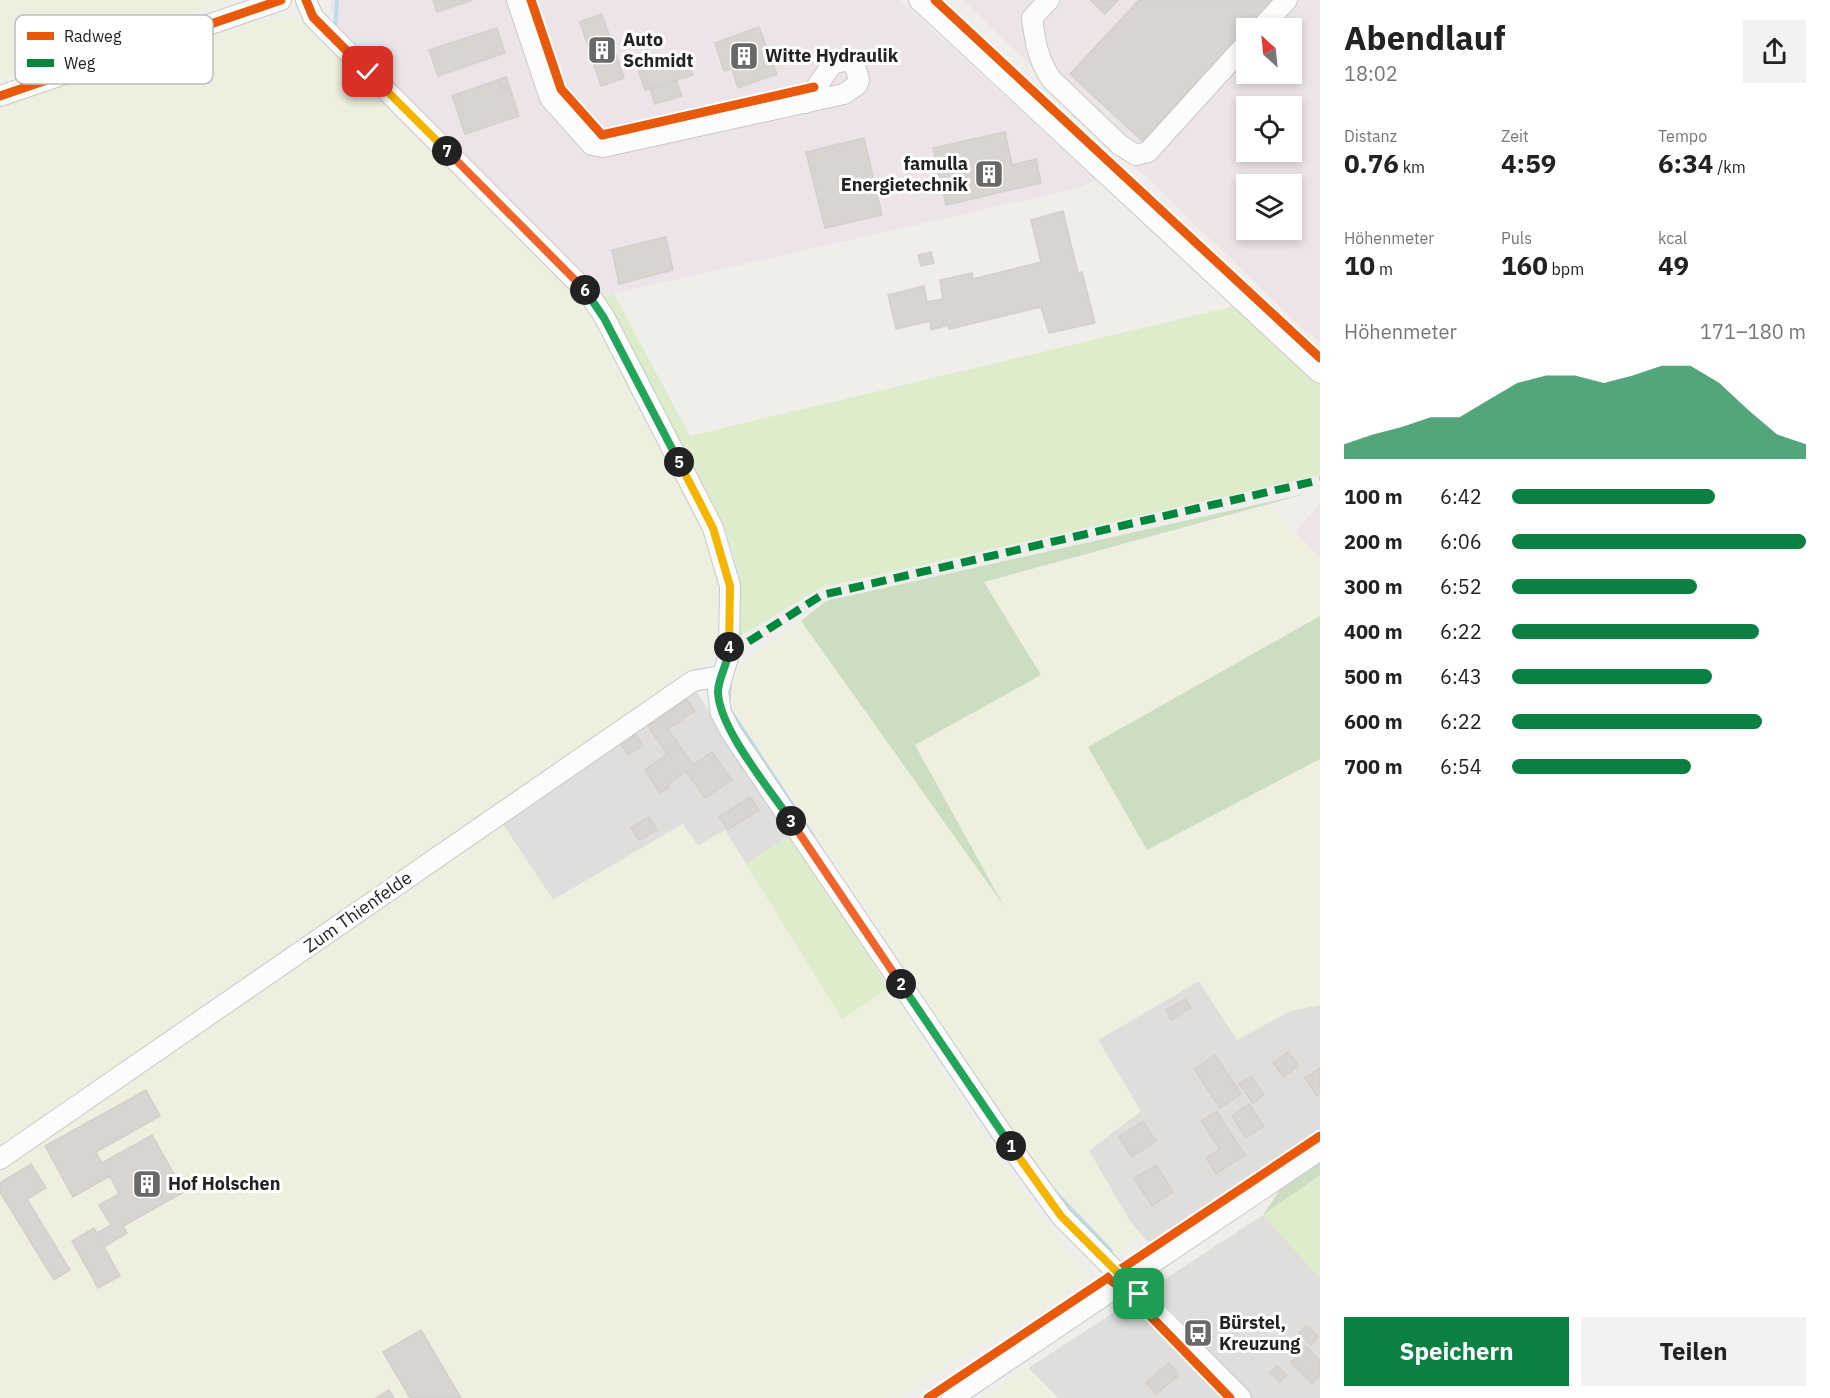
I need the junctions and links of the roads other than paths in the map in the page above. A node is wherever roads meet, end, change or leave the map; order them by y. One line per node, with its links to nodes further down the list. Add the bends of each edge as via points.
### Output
1 (281, 0): 8 (street)
2 (306, 0): 14 (street, via 313,17 589,294 604,318 713,528 730,586 729,654)
3 (517, 0): 12 (street, via 550,98 592,145 603,147)
4 (919, 0): 13 (street)
5 (1049, 0): 9 (street, via 1032,18 1044,69 1120,145 1136,155 1148,152)
6 (1287, 0): 7 (street)
7 (1270, 18)
8 (213, 23)
9 (1236, 55)
10 (35, 84): 11 (street)
11 (0, 96)
12 (806, 103)
13 (1320, 373)
14 (721, 676): 16 (street, Zum Thienfelde, via 693,681); 17 (street, via 721,713 731,732 1061,1216)
15 (1320, 1150): 17 (street)
16 (0, 1159)
17 (1127, 1282): 18 (street); 19 (street)
18 (952, 1398)
19 (1240, 1398)

